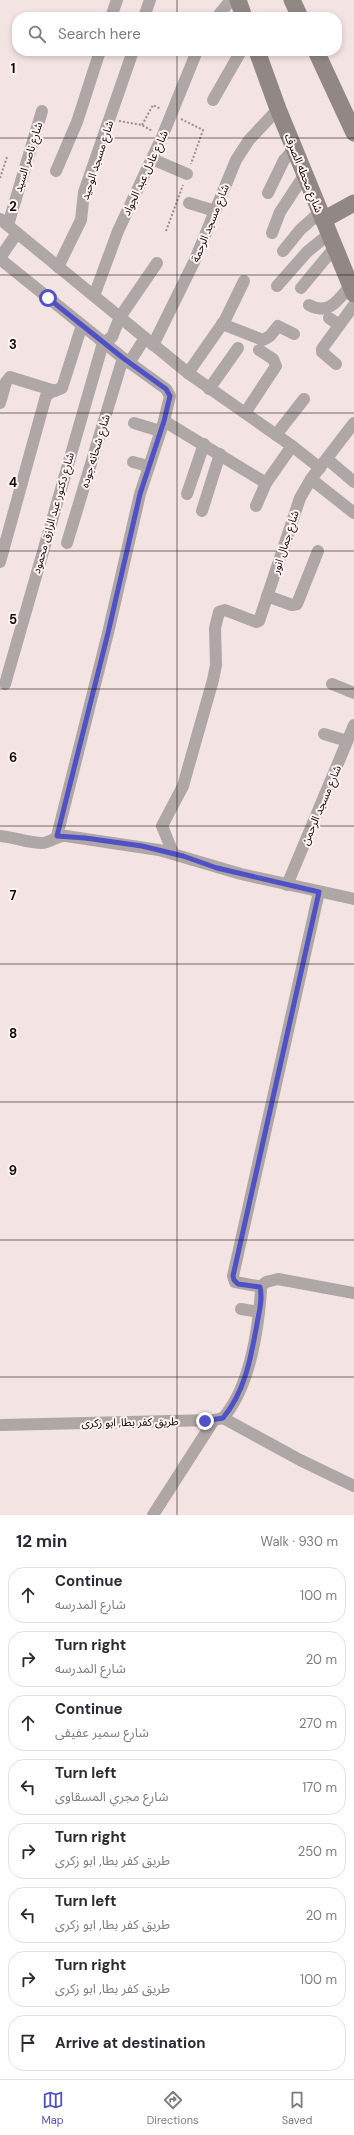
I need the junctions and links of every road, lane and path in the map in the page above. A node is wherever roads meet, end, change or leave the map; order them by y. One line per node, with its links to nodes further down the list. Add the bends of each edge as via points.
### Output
1 (117, 0): 6 (street)
2 (150, 0): 7 (street)
3 (231, 0): 8 (street)
4 (238, 0): 9 (street)
5 (292, 0): 10 (street)
6 (113, 12)
7 (146, 12)
8 (221, 12)
9 (242, 12)
10 (298, 12)
11 (98, 56): 26 (street, via 77,122)
12 (131, 56): 21 (street, شارع مسجد الوحيد)
13 (195, 56): 20 (street, شارع عادل عبد الجواد)
14 (238, 56): 17 (street)
15 (259, 56): 18 (street, شارع محطه الصرف)
16 (318, 56): 22 (street)
17 (213, 100)
18 (278, 109): 23 (street, شارع محطه الصرف); 33 (street, شارع مسجد الرحمة, via 242,150)
19 (42, 111): 35 (street, شارع ناصر السيد)
20 (171, 114): 21 (path, via 153,105 142,125); 25 (street, شارع عادل عبد الجواد); 27 (path, via 203,130)
21 (110, 120): 41 (street, شارع مسجد الوحيد, via 84,192 81,220)
22 (354, 133)
23 (295, 148): 28 (street, شارع محطه الصرف); 30 (street, via 284,160)
24 (7, 157): 29 (path)
25 (152, 159): 27 (street); 46 (street, شارع عادل عبد الجواد, via 118,231)
26 (56, 171)
27 (187, 174): 36 (path)
28 (305, 174): 34 (street, شارع محطه الصرف); 37 (street, via 291,192)
29 (0, 178)
30 (268, 193)
31 (189, 203): 33 (street)
32 (354, 203): 34 (street)
33 (215, 211): 55 (street, شارع مسجد الرحمة, via 192,268)
34 (329, 225): 38 (street, via 300,230); 43 (street); 44 (street); 45 (street, شارع محطه الصرف)
35 (8, 226): 39 (street, شارع ناصر السيد); 41 (street)
36 (166, 231)
37 (272, 233)
38 (283, 251)
39 (0, 259): 52 (street)
40 (157, 263): 49 (street)
41 (58, 267): 46 (street)
42 (244, 281): 51 (street)
43 (277, 286)
44 (300, 288)
45 (352, 290): 47 (street, via 328,309 319,310)
46 (94, 296): 49 (street)
47 (309, 305)
48 (354, 305): 53 (street)
49 (120, 317): 55 (street); 56 (street, via 112,337)
50 (329, 318): 53 (street)
51 (222, 324): 54 (street, via 262,340 280,326); 61 (street)
52 (82, 325): 56 (street); 63 (street, via 65,382 62,388)
53 (339, 325): 60 (street, via 323,346 322,352)
54 (294, 334)
55 (149, 342): 59 (street, شارع مسجد الرحمة); 61 (street)
56 (103, 343): 59 (street); 88 (street, شارع دكتور عبد الرازق محمود)
57 (238, 348): 62 (street)
58 (259, 350): 66 (street, via 273,359 276,366)
59 (126, 361): 69 (street, via 169,392 170,400); 84 (street, شارع شحاته جوده)
60 (336, 364)
61 (188, 373): 62 (street)
62 (210, 389): 66 (street)
63 (55, 391): 65 (street, via 10,377); 86 (street, via 46,396)
64 (304, 399): 70 (street)
65 (0, 402)
66 (245, 413): 70 (street)
67 (134, 422): 69 (street)
68 (354, 423): 75 (street, شارع جمال انور)
69 (162, 426): 71 (street); 76 (street)
70 (276, 435): 72 (street)
71 (204, 444): 73 (street); 80 (street)
72 (292, 446): 75 (street); 79 (street)
73 (220, 454): 79 (street); 82 (street)
74 (133, 462): 76 (street)
75 (323, 464): 77 (street, شارع جمال انور); 78 (street)
76 (148, 466): 95 (street)
77 (311, 478): 83 (street); 87 (street, شارع جمال انور, via 299,502)
78 (354, 482)
79 (266, 483): 81 (street)
80 (187, 494)
81 (256, 506)
82 (202, 511)
83 (354, 512)
84 (67, 543)
85 (318, 551): 87 (street, via 297,604 292,605)
86 (0, 562)
87 (267, 596): 96 (street, شارع جمال انور, via 259,620 254,622 225,610 219,612 215,628 216,665 213,680 183,786 162,826)
88 (5, 684)
89 (332, 684): 90 (street)
90 (354, 693)
91 (354, 725): 93 (street, شارع مسجد الرحمن)
92 (324, 734): 93 (street)
93 (347, 741): 97 (street, شارع مسجد الرحمن)
94 (0, 836): 95 (street, via 40,843)
95 (57, 836): 96 (street, via 122,843)
96 (173, 853): 97 (street, via 217,868)
97 (288, 885): 98 (street)
98 (319, 892): 99 (street); 100 (street, via 233,1276 238,1284)
99 (354, 899)
100 (260, 1287): 101 (street, via 266,1282 278,1279); 103 (street)
101 (354, 1294)
102 (241, 1309): 103 (street)
103 (259, 1312): 104 (street, via 245,1377 237,1398)
104 (218, 1419): 105 (street, طريق كفر بطا, ابو زكرى); 106 (street); 107 (street)
105 (0, 1425)
106 (354, 1486)
107 (153, 1515)

